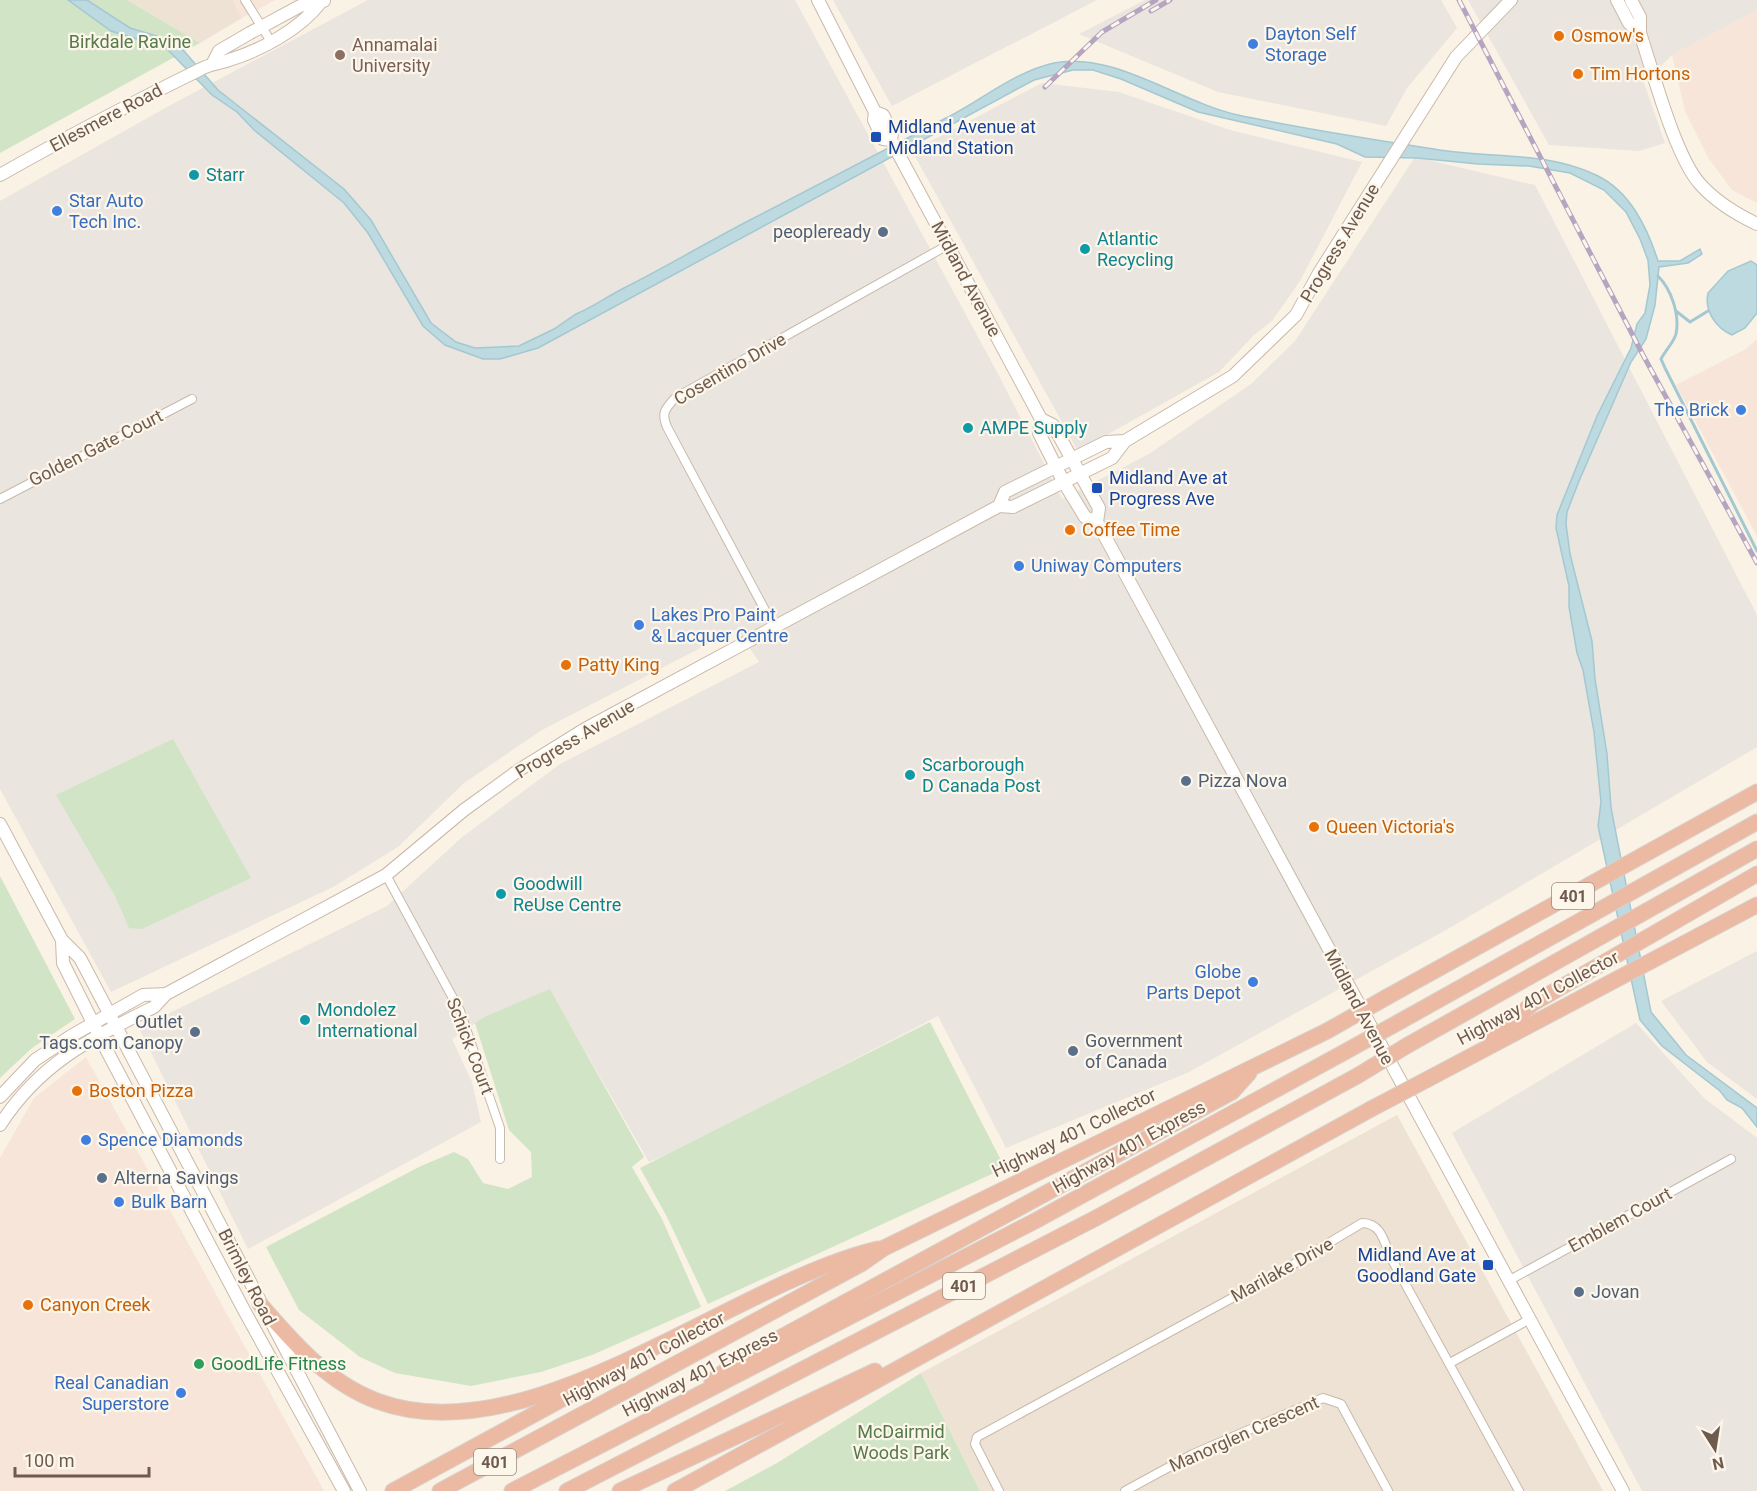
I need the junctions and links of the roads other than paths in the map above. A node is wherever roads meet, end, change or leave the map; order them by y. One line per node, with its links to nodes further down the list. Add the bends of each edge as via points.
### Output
1 (245, 0): 7 (street)
2 (818, 0): 13 (main road, Midland Avenue, via 875,112 883,116 891,140)
3 (1511, 0): 16 (main road, Progress Avenue, via 1456,57 1296,315 1233,376)
4 (1617, 0): 8 (main road, via 1629,23)
5 (1631, 0): 8 (main road, via 1640,17)
6 (323, 1): 7 (main road, Ellesmere Road, via 300,6); 9 (main road, Ellesmere Road, via 308,20)
7 (262, 27): 9 (street); 10 (main road, Ellesmere Road, via 219,51)
8 (1640, 33): 12 (main road, via 1678,144 1699,183 1733,213)
9 (270, 40): 10 (main road, Ellesmere Road, via 228,61)
10 (213, 63): 11 (main road, Ellesmere Road)
11 (0, 175)
12 (1757, 224)
13 (948, 245): 15 (main road, Midland Avenue); 24 (street, Cosentino Drive, via 675,398 664,409 662,416 667,427)
14 (192, 399): 21 (street, Golden Gate Court)
15 (1041, 419): 17 (main road, Midland Avenue, via 1053,425); 18 (main road, Midland Avenue, via 1039,433)
16 (1125, 441): 17 (main road, Progress Avenue, via 1106,442); 19 (main road, Progress Avenue, via 1112,458)
17 (1072, 458): 18 (main road, Progress Avenue); 19 (main road, Midland Avenue)
18 (1056, 466): 20 (main road, Midland Avenue); 22 (main road, Progress Avenue, via 1005,492)
19 (1079, 473): 20 (main road, Progress Avenue); 23 (main road, Midland Avenue, via 1099,508)
20 (1063, 481): 22 (main road, Progress Avenue, via 1013,507); 23 (main road, Midland Avenue, via 1084,516)
21 (0, 499)
22 (999, 506): 24 (main road, Progress Avenue)
23 (1096, 522): 48 (main road, Midland Avenue)
24 (774, 627): 30 (main road, Progress Avenue, via 585,729 519,770)
25 (1757, 792): 39 (highway, Highway 401 Collector / 401, bridge, via 1327,1031)
26 (1757, 822): 53 (highway, Highway 401 Express / 401, bridge, via 1035,1221)
27 (0, 824): 32 (main road, Brimley Road)
28 (1757, 849): 59 (highway, 401, bridge, via 1357,1076 1096,1218)
29 (1757, 874): 38 (highway, via 1532,1004)
30 (386, 875): 33 (main road, Progress Avenue); 43 (street, Schick Court, via 460,1011 500,1128)
31 (1757, 905): 38 (highway, Highway 401 Collector / 401)
32 (62, 940): 34 (main road, Brimley Road, via 80,958); 35 (main road, Brimley Road, via 63,963)
33 (166, 994): 34 (main road, Progress Avenue, via 143,995); 36 (main road, Progress Avenue, via 154,1007)
34 (109, 1013): 35 (main road, Progress Avenue); 36 (main road, Brimley Road)
35 (93, 1022): 37 (main road, Brimley Road); 40 (main road, Progress Avenue, via 35,1060)
36 (116, 1027): 37 (main road, Progress Avenue); 42 (main road, Brimley Road)
37 (100, 1036): 41 (main road, Progress Avenue, via 40,1074); 45 (main road, Brimley Road)
38 (1475, 1054): 47 (highway, Highway 401 Collector / 401, bridge)
39 (1255, 1066): 46 (highway, Highway 401 Collector / 401); 53 (highway, via 1232,1092 741,1359)
40 (0, 1097)
41 (0, 1124)
42 (183, 1154): 45 (main road); 49 (main road, Brimley Road)
43 (500, 1159)
44 (1731, 1159): 48 (street, Emblem Court)
45 (167, 1162): 55 (main road, Brimley Road)
46 (884, 1248): 52 (highway, via 856,1254 778,1288); 57 (highway, Highway 401 Collector / 401)
47 (1064, 1280): 60 (highway); 61 (highway, Highway 401 Collector / 401)
48 (1508, 1281): 50 (main road, Midland Avenue)
49 (260, 1304): 52 (highway, via 302,1352 329,1374 377,1401 411,1409 477,1409 544,1393); 54 (main road, Brimley Road)
50 (1530, 1319): 51 (street); 66 (main road, Midland Avenue)
51 (1450, 1364): 62 (street, Marilake Drive, via 1378,1228 1362,1223 1309,1256 978,1437 978,1452); 65 (street, Marilake Drive)
52 (602, 1373): 56 (highway, via 578,1391)
53 (673, 1409): 58 (highway, Highway 401 Express / 401)
54 (360, 1490)
55 (344, 1491)
56 (393, 1491)
57 (440, 1491)
58 (512, 1491)
59 (567, 1491)
60 (620, 1491)
61 (675, 1491)
62 (999, 1491)
63 (1125, 1491): 64 (street, Manorglen Crescent, via 1193,1454 1323,1398 1341,1404)
64 (1388, 1491)
65 (1519, 1491)
66 (1623, 1491)

